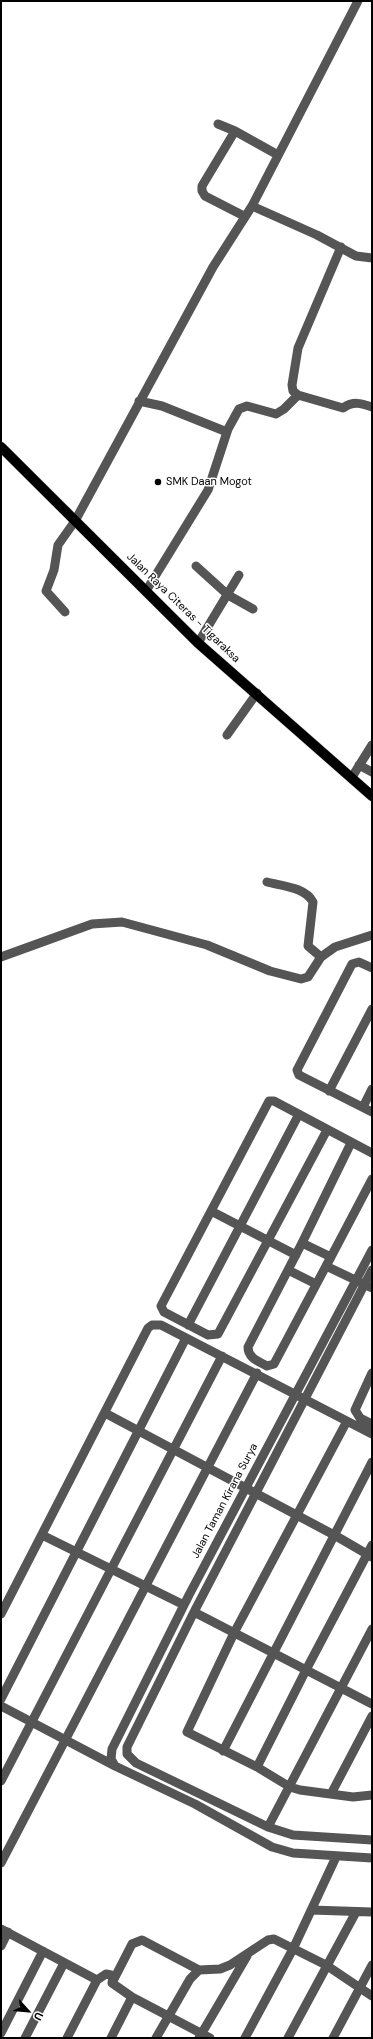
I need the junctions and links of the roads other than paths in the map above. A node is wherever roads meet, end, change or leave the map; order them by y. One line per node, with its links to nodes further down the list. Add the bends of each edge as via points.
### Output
1 (358, 1): 4 (street)
2 (218, 124): 3 (street)
3 (235, 131): 4 (street); 6 (street, via 202,186 202,191 211,200)
4 (278, 155): 5 (street)
5 (252, 206): 6 (street); 7 (street)
6 (244, 216): 10 (street)
7 (341, 247): 8 (street, via 356,256); 9 (street, via 298,348 292,385)
8 (372, 258)
9 (298, 395): 11 (street, via 343,408 360,403); 12 (street, via 276,414 243,406 235,415)
10 (139, 401): 12 (street, via 162,406); 14 (street)
11 (372, 407)
12 (227, 432): 17 (street, via 208,490)
13 (1, 447): 14 (main road, Jalan Raya Citeras - Tigaraksa)
14 (75, 521): 17 (main road, Jalan Raya Citeras - Tigaraksa); 20 (street, via 58,544 54,570 47,587 48,594)
15 (196, 566): 18 (street)
16 (239, 575): 18 (street)
17 (146, 591): 21 (main road, Jalan Raya Citeras - Tigaraksa)
18 (228, 595): 19 (street); 21 (street)
19 (253, 609)
20 (65, 612)
21 (198, 643): 22 (main road, Jalan Raya Citeras - Tigaraksa)
22 (257, 693): 23 (street); 27 (main road, Jalan Raya Citeras - Tigaraksa)
23 (227, 736)
24 (372, 745): 25 (street)
25 (359, 764): 26 (street); 27 (street)
26 (372, 772)
27 (352, 777): 28 (main road, Jalan Raya Citeras - Tigaraksa)
28 (372, 796)
29 (267, 882): 32 (street, via 303,892 310,897 313,902 308,946)
30 (372, 935): 32 (street, via 335,947)
31 (1, 957): 32 (street, via 92,924 116,922 207,945 270,972 296,979 305,979)
32 (321, 957)
33 (372, 968): 36 (street, via 359,962 352,964 298,1067 299,1075)
34 (372, 1009): 36 (street)
35 (372, 1088): 37 (street)
36 (330, 1091): 37 (street)
37 (363, 1107): 38 (street)
38 (372, 1112)
39 (299, 1114): 40 (street); 44 (street, via 274,1101 270,1102); 45 (street)
40 (327, 1130): 41 (street); 46 (street)
41 (351, 1143): 42 (street); 47 (street)
42 (372, 1153)
43 (372, 1179): 50 (street)
44 (211, 1211): 45 (street); 57 (street, via 162,1306 164,1312)
45 (239, 1226): 46 (street); 57 (street)
46 (269, 1240): 49 (street); 57 (street, via 218,1334 208,1335)
47 (302, 1243): 49 (street); 50 (street)
48 (372, 1250): 54 (street, Jalan Taman Kirana Surya)
49 (296, 1255): 52 (street)
50 (331, 1257): 51 (street)
51 (326, 1266): 54 (street); 55 (street)
52 (288, 1270): 55 (street); 55 (street, via 248,1347 251,1357 267,1366 274,1364)
53 (372, 1270): 56 (street, Jalan Taman Kirana Surya)
54 (356, 1280): 56 (street); 62 (street, Jalan Taman Kirana Surya)
55 (316, 1284)
56 (368, 1286): 63 (street, Jalan Taman Kirana Surya)
57 (188, 1325)
58 (186, 1338): 59 (street); 64 (street, via 161,1325 152,1325 148,1328); 67 (street)
59 (222, 1356): 60 (street); 69 (street)
60 (257, 1373): 62 (street); 71 (street)
61 (372, 1373): 66 (street, via 355,1410 360,1418)
62 (295, 1395): 63 (street); 72 (street, Jalan Taman Kirana Surya)
63 (304, 1399): 65 (street); 73 (street, Jalan Taman Kirana Surya)
64 (105, 1413): 67 (street); 75 (street)
65 (347, 1421): 68 (street); 74 (street)
66 (372, 1424)
67 (138, 1432): 69 (street); 78 (street)
68 (372, 1434)
69 (173, 1450): 71 (street); 80 (street)
70 (372, 1462): 76 (street)
71 (207, 1467): 72 (street); 81 (street)
72 (245, 1488): 73 (street); 82 (street, Jalan Taman Kirana Surya)
73 (256, 1494): 74 (street); 83 (street, Jalan Taman Kirana Surya)
74 (298, 1516): 76 (street); 86 (street)
75 (42, 1535): 78 (street); 84 (street)
76 (336, 1536): 79 (street); 87 (street)
77 (372, 1545): 79 (street)
78 (77, 1552): 80 (street); 90 (street)
79 (370, 1555): 88 (street)
80 (112, 1569): 81 (street); 94 (street)
81 (146, 1586): 82 (street); 95 (street)
82 (184, 1605): 97 (street, Jalan Taman Kirana Surya, via 112,1749 111,1758)
83 (194, 1612): 86 (street); 103 (street, Jalan Taman Kirana Surya, via 129,1739 127,1754 136,1763)
84 (1, 1614)
85 (372, 1629): 89 (street)
86 (234, 1633): 87 (street); 96 (street, via 187,1732)
87 (273, 1653): 88 (street); 96 (street)
88 (306, 1670): 89 (street); 98 (street)
89 (341, 1688): 91 (street); 100 (street)
90 (1, 1699)
91 (372, 1704)
92 (1, 1706): 94 (street)
93 (372, 1716): 101 (street)
94 (32, 1722): 95 (street); 99 (street)
95 (65, 1738): 97 (street); 107 (street)
96 (224, 1751): 98 (street)
97 (115, 1766): 105 (street, via 195,1804 272,1847 293,1853)
98 (257, 1767): 100 (street)
99 (1, 1781)
100 (290, 1787): 101 (street); 103 (street)
101 (331, 1794): 102 (street, via 353,1797)
102 (372, 1795)
103 (268, 1827): 104 (street, via 293,1835)
104 (372, 1840)
105 (336, 1857): 106 (street); 108 (street)
106 (372, 1858)
107 (1, 1864)
108 (312, 1910): 109 (street); 113 (street)
109 (356, 1912): 110 (street); 117 (street)
110 (372, 1912)
111 (4, 1931): 112 (street); 114 (street)
112 (1, 1946)
113 (293, 1949): 115 (street, via 274,1939 268,1940); 117 (street); 132 (street)
114 (43, 1951): 116 (street); 126 (street)
115 (248, 1954): 119 (street, via 220,1969); 127 (street)
116 (64, 1963): 120 (street); 128 (street)
117 (326, 1965): 122 (street); 133 (street)
118 (372, 1965): 122 (street)
119 (199, 1970): 121 (street, via 142,1940 132,1944); 125 (street, via 190,1979)
120 (97, 1980): 121 (street, via 106,1974 111,1975); 129 (street)
121 (112, 1983): 124 (street)
122 (359, 1989): 123 (street); 134 (street)
123 (372, 1996)
124 (132, 1998): 125 (street); 130 (street)
125 (167, 2016): 127 (street); 131 (street)
126 (1, 2033)
127 (203, 2036)
128 (25, 2038)
129 (67, 2038)
130 (111, 2038)
131 (156, 2038)
132 (245, 2038)
133 (288, 2038)
134 (333, 2038)

